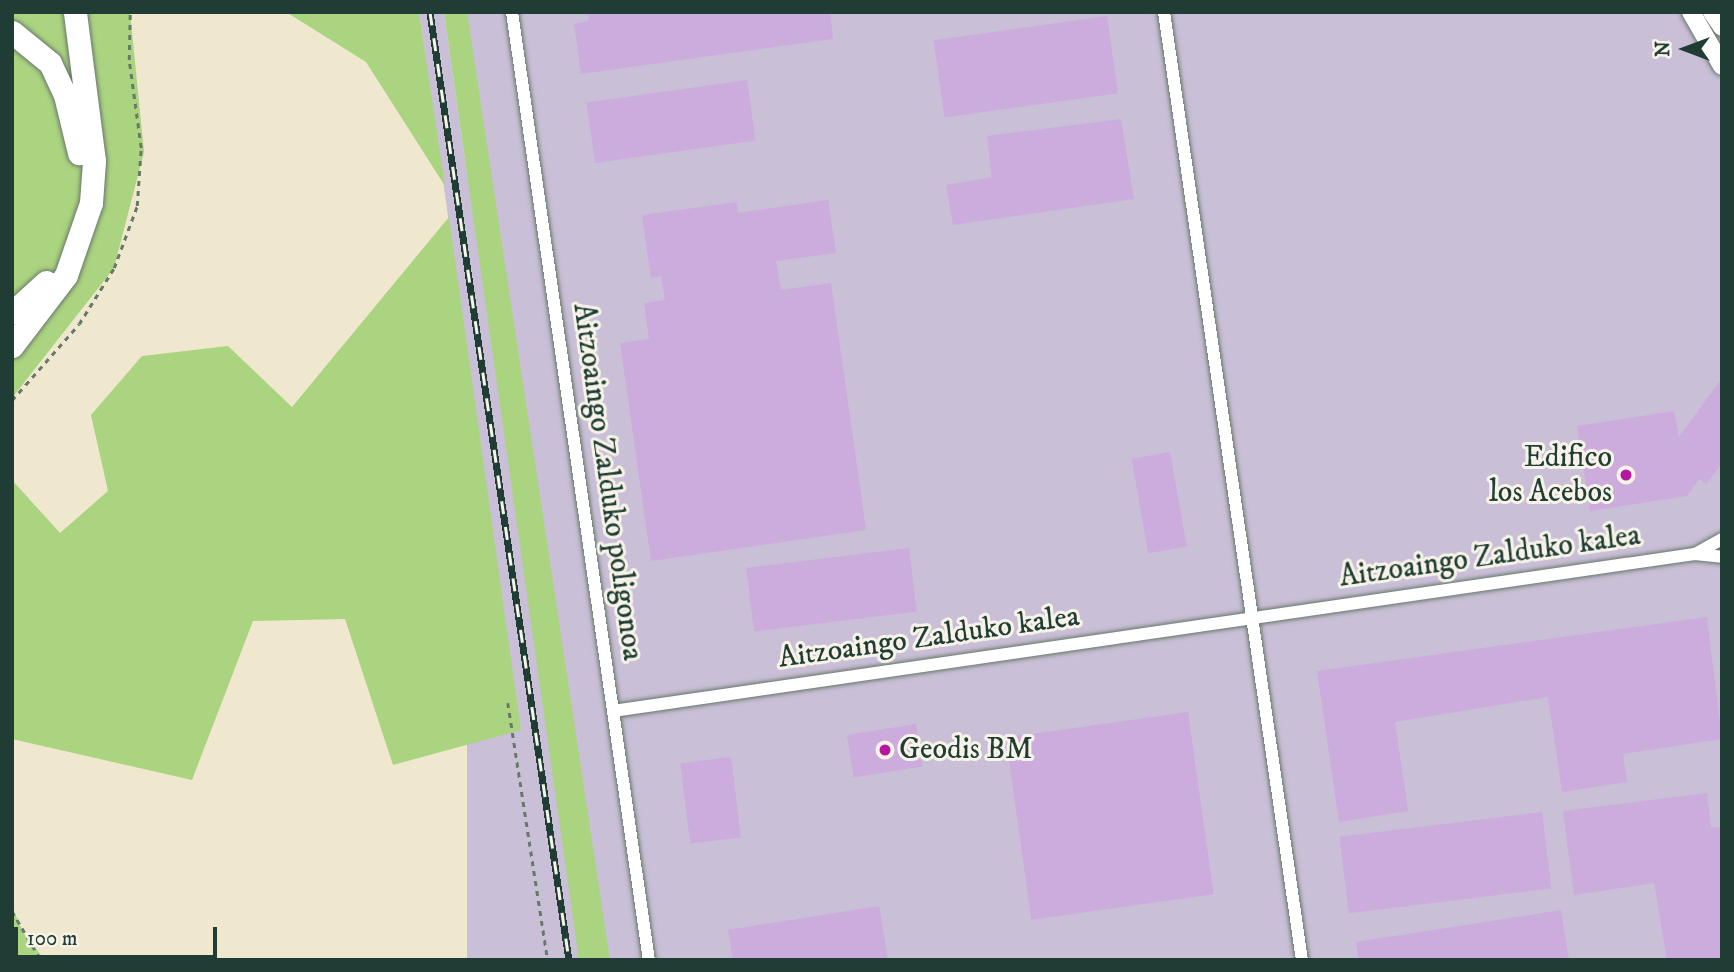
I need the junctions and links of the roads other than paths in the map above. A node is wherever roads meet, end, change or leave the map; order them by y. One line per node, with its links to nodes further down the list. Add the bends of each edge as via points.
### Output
1 (75, 12): 10 (highway, via 94,160 91,203 66,275)
2 (512, 12): 15 (street, Aitzoaingo Zalduko poligonoa)
3 (1164, 12): 14 (street)
4 (1690, 12): 8 (street)
5 (1712, 12): 6 (street)
6 (1722, 27)
7 (12, 32): 9 (highway, via 50,63 65,95 79,187 58,261 43,286)
8 (1722, 66)
9 (12, 313)
10 (12, 346)
11 (1722, 539): 12 (street, Aitzoaingo Zalduko kalea)
12 (1695, 554): 13 (street, Aitzoaingo Zalduko kalea); 14 (street, Aitzoaingo Zalduko kalea)
13 (1722, 557)
14 (1252, 617): 15 (street, Aitzoaingo Zalduko kalea); 17 (street)
15 (613, 711): 16 (street, Aitzoaingo Zalduko poligonoa)
16 (649, 960)
17 (1302, 960)

